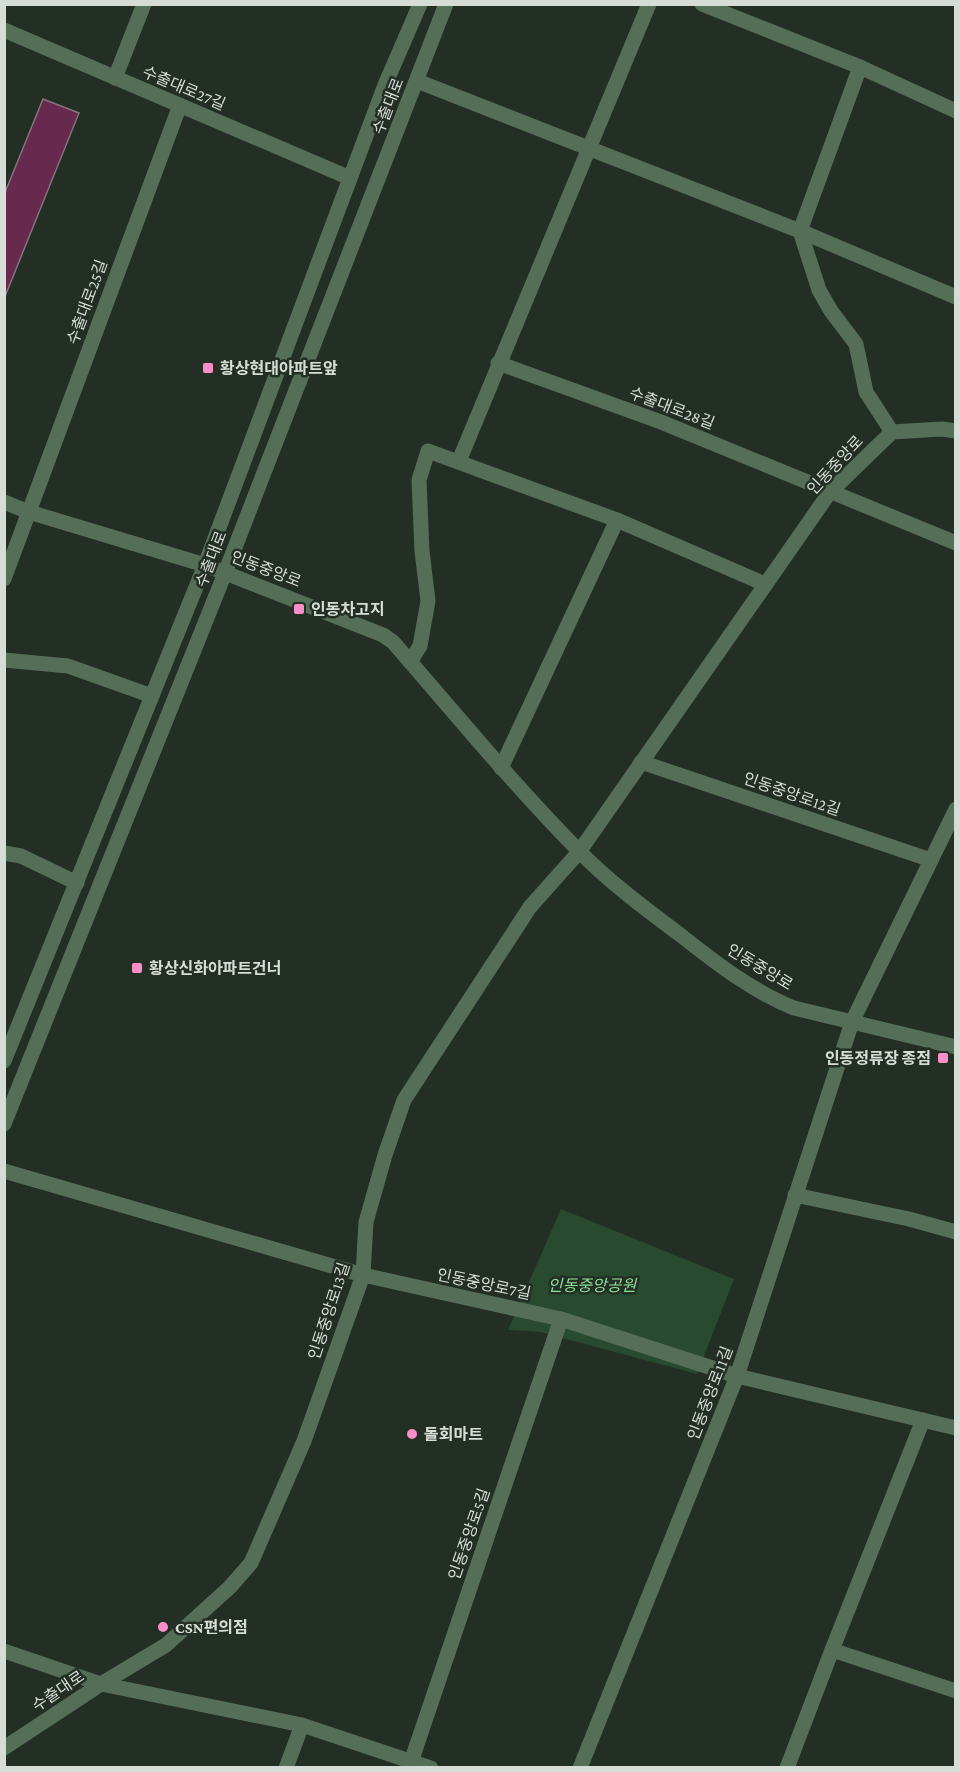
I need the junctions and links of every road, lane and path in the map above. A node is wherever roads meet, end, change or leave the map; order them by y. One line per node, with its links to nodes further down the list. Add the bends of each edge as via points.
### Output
1 (144, 4): 8 (street)
2 (420, 4): 13 (street, 수출대로)
3 (446, 4): 9 (street, 수출대로)
4 (649, 4): 12 (street)
5 (702, 4): 7 (street)
6 (4, 30): 8 (street, 수출대로27길)
7 (860, 67): 11 (street); 14 (street)
8 (115, 78): 10 (street, 수출대로27길)
9 (417, 81): 12 (street); 26 (street, 수출대로)
10 (180, 105): 13 (street, 수출대로27길); 22 (street, 수출대로25길)
11 (956, 111)
12 (589, 147): 14 (street); 16 (street)
13 (350, 178): 25 (street, 수출대로)
14 (800, 231): 15 (street); 18 (street, via 819,290 856,344 866,392)
15 (956, 297)
16 (498, 363): 19 (street); 20 (street, 수출대로28길, via 661,422)
17 (956, 431): 18 (street)
18 (892, 432): 20 (street, 인동중앙로)
19 (459, 461): 23 (street); 30 (street, via 428,451 419,480 428,601 420,646)
20 (830, 492): 24 (street, 수출대로28길); 28 (street, 인동중앙로)
21 (4, 502): 22 (street)
22 (29, 512): 25 (street); 27 (street, 수출대로25길)
23 (617, 520): 28 (street); 33 (street)
24 (956, 543)
25 (205, 565): 26 (street, 인동중앙로); 31 (street, 수출대로)
26 (225, 573): 30 (street, 인동중앙로, via 372,629 393,642); 42 (street, 수출대로)
27 (4, 579)
28 (765, 584): 32 (street, 인동중앙로)
29 (4, 660): 31 (street, via 68,666)
30 (410, 662): 33 (street, 인동중앙로)
31 (152, 696): 38 (street, 수출대로)
32 (641, 762): 35 (street, 인동중앙로); 37 (street, 인동중앙로12길)
33 (501, 768): 35 (street, 인동중앙로)
34 (956, 809): 37 (street)
35 (579, 852): 39 (street, 인동중앙로, via 645,909 773,1000); 46 (street, 인동중앙로13길, via 530,907 404,1100 366,1222)
36 (4, 853): 38 (street, via 21,856)
37 (931, 860): 39 (street)
38 (77, 883): 41 (street, 수출대로)
39 (852, 1022): 40 (street, 인동중앙로); 44 (street, 인동중앙로11길)
40 (956, 1047)
41 (4, 1061)
42 (4, 1124)
43 (4, 1171): 46 (street, 인동중앙로7길)
44 (795, 1195): 45 (street); 48 (street, 인동중앙로11길)
45 (956, 1232)
46 (363, 1275): 47 (street, 인동중앙로7길); 53 (street, 인동중앙로13길, via 304,1441 251,1563 165,1645)
47 (561, 1319): 48 (street, 인동중앙로7길); 57 (street, 인동중앙로5길)
48 (737, 1376): 49 (street, 인동중앙로7길); 60 (street, 인동중앙로11길)
49 (923, 1420): 50 (street, 인동중앙로7길); 51 (street)
50 (956, 1428)
51 (832, 1650): 54 (street); 61 (street)
52 (4, 1651): 53 (street)
53 (101, 1684): 55 (street); 56 (street, 수출대로)
54 (956, 1691)
55 (302, 1725): 57 (street); 58 (street)
56 (4, 1748)
57 (410, 1764): 59 (street)
58 (286, 1767)
59 (431, 1767)
60 (580, 1767)
61 (788, 1767)

